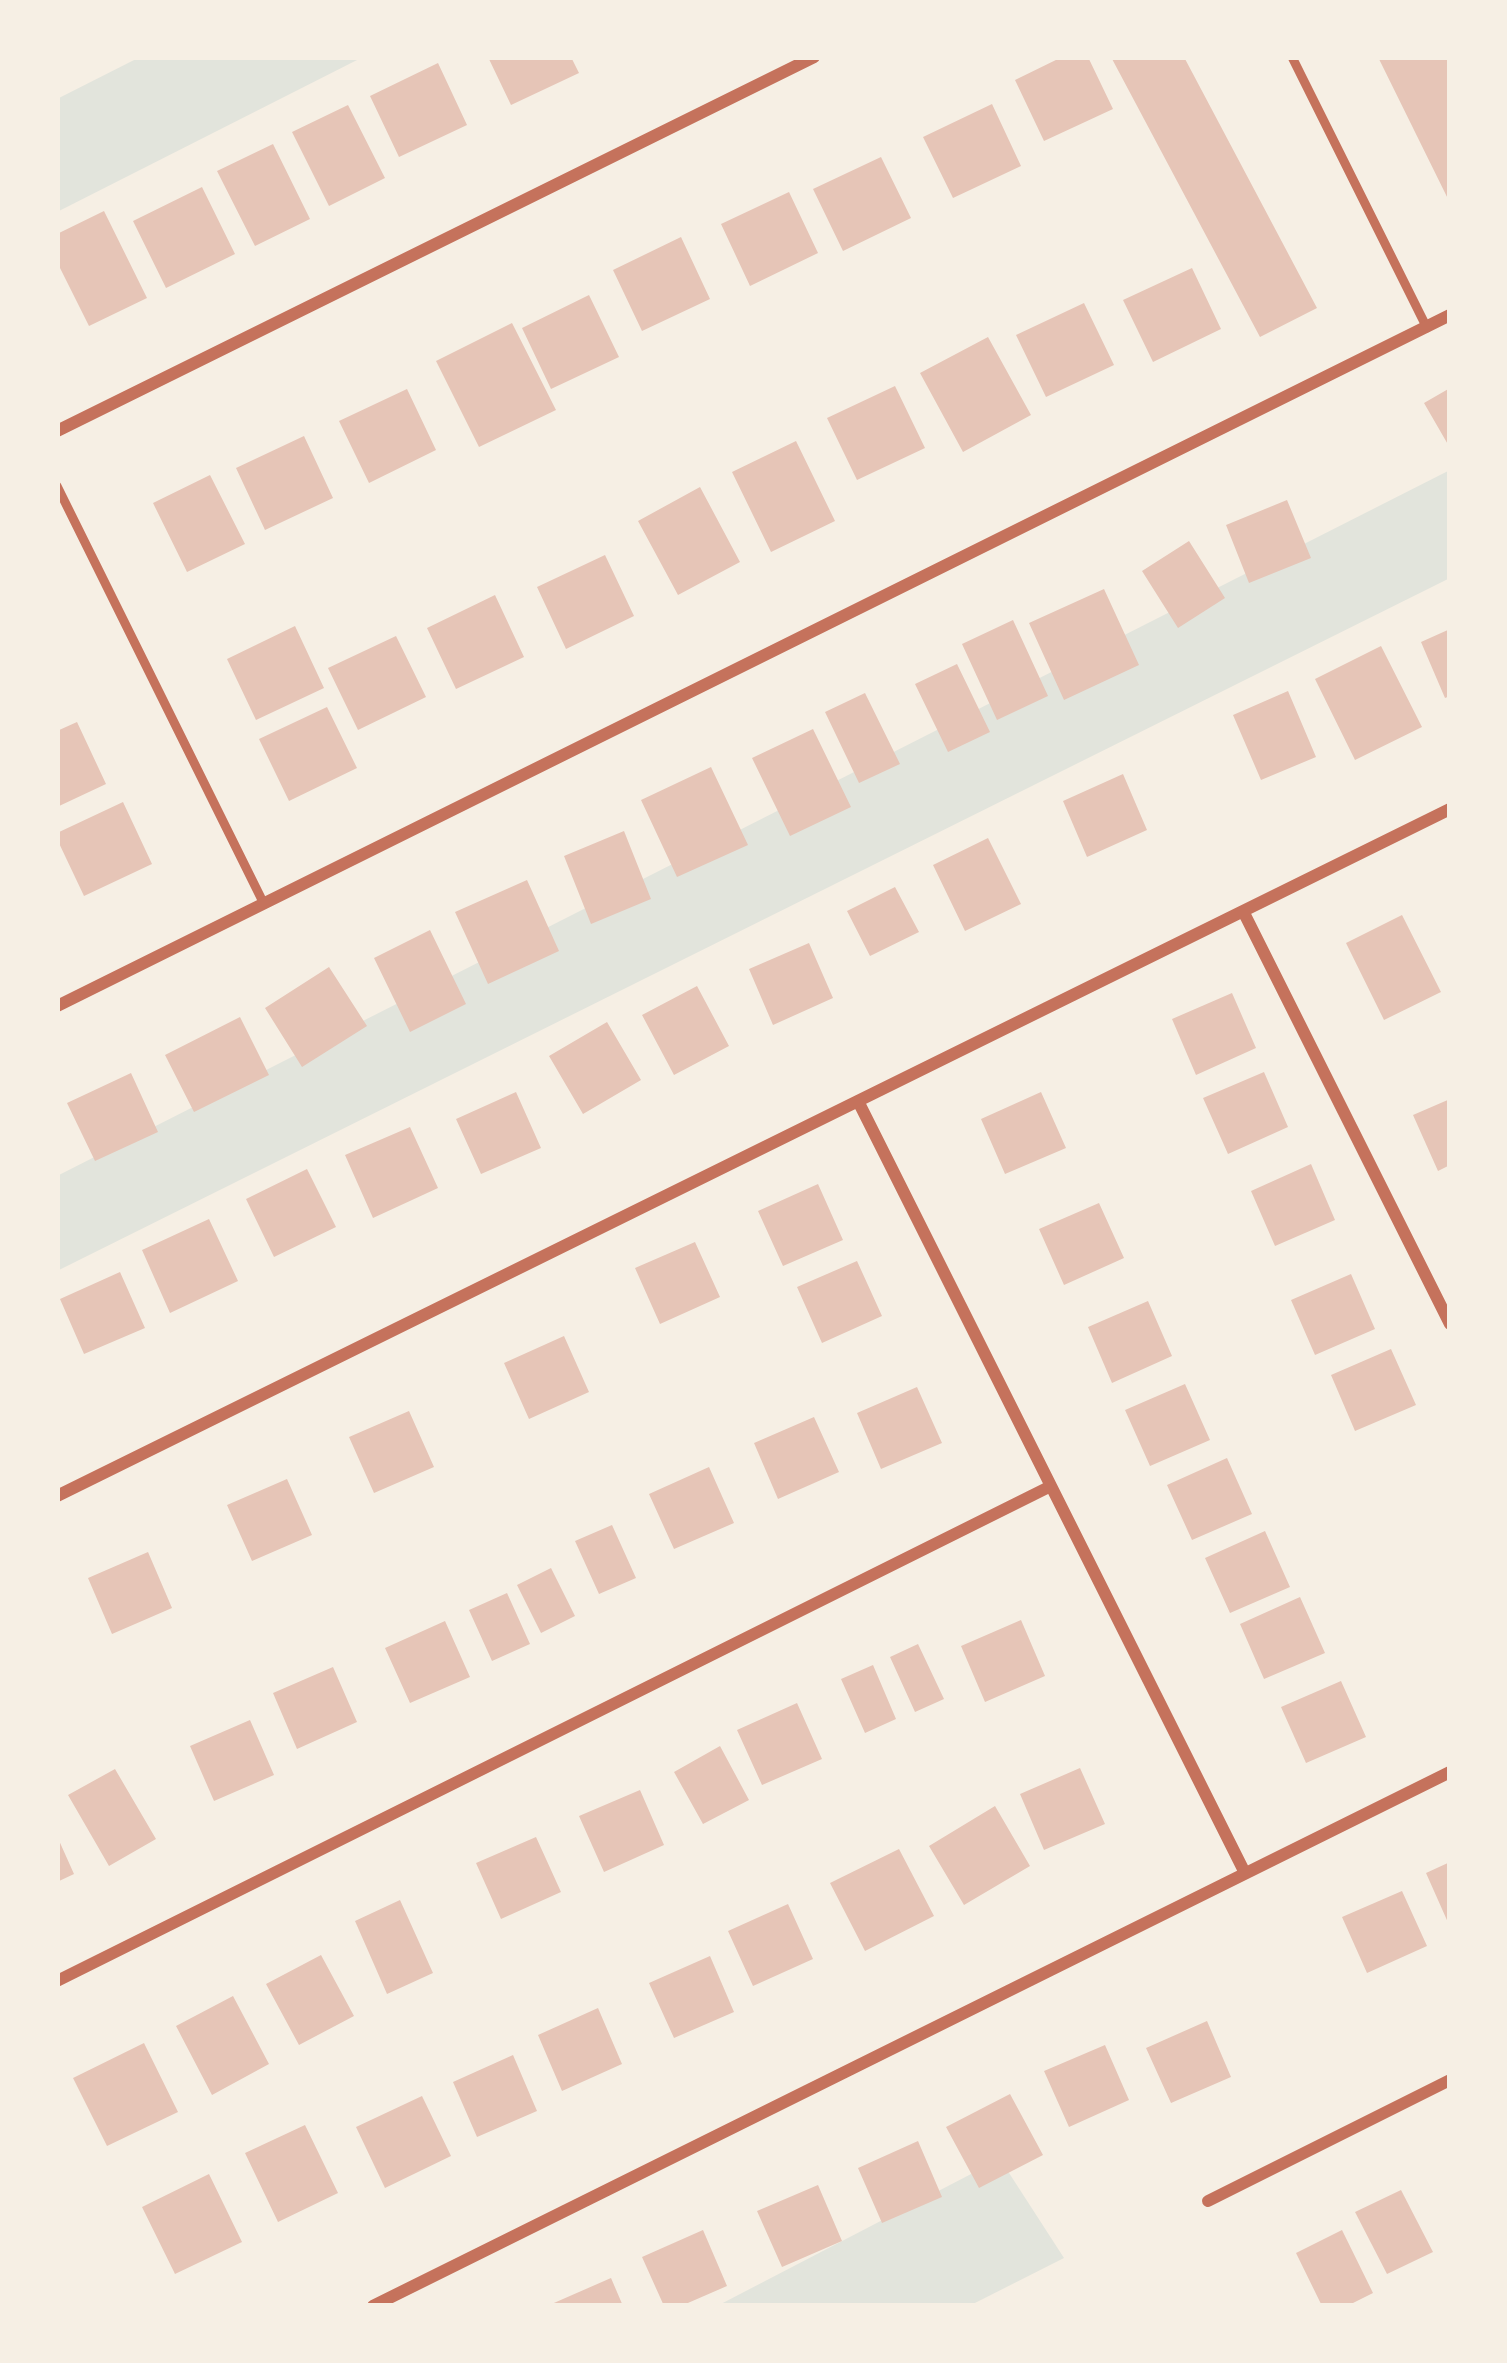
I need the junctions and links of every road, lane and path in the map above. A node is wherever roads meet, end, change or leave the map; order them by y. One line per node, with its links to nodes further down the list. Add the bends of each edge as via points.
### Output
1 (814, 57): 5 (street)
2 (1292, 57): 4 (lane)
3 (1450, 315): 4 (street)
4 (1427, 328): 8 (street)
5 (57, 430)
6 (57, 486): 8 (lane)
7 (1450, 809): 9 (street)
8 (264, 904): 10 (street)
9 (1243, 911): 11 (street); 13 (street)
10 (57, 1006)
11 (858, 1101): 15 (street); 16 (street)
12 (1450, 1288): 13 (street)
13 (1436, 1295): 14 (street)
14 (1450, 1324)
15 (1051, 1486): 18 (street); 19 (street)
16 (57, 1496)
17 (1450, 1772): 18 (street)
18 (1245, 1873): 22 (street)
19 (57, 1981)
20 (1450, 2080): 21 (street)
21 (1208, 2201)
22 (373, 2306)

